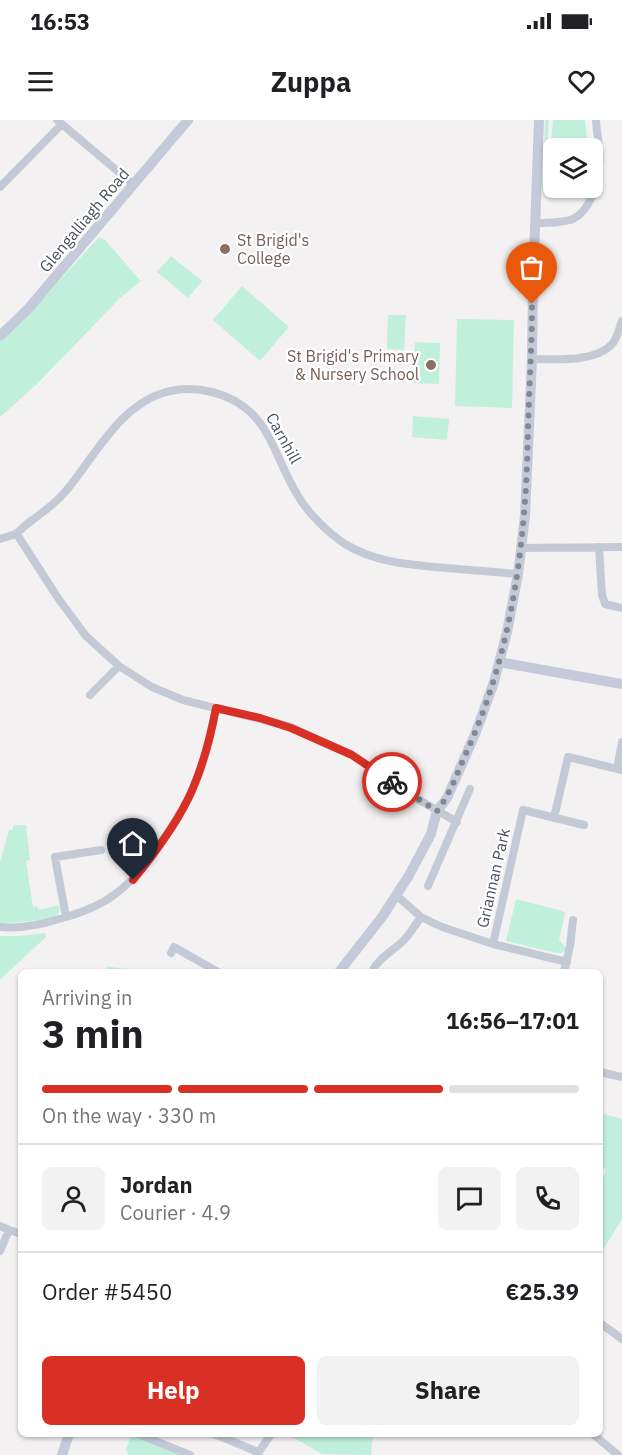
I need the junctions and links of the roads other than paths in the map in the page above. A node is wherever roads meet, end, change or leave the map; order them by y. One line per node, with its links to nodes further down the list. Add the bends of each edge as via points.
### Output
1 (188, 120): 5 (main road, Glengalliagh Road)
2 (539, 120): 7 (main road)
3 (596, 120): 7 (street, via 599,168 588,202 572,219)
4 (59, 122): 5 (street); 6 (street)
5 (134, 185): 9 (main road, Glengalliagh Road, via 28,309)
6 (0, 186)
7 (536, 222): 10 (main road)
8 (622, 321): 10 (street, via 612,345 601,352 568,359)
9 (0, 336)
10 (532, 359): 15 (main road)
11 (16, 533): 12 (street, Carnhill); 16 (street, Carnhill, via 53,505 135,407 163,393 193,389 222,394 253,413 305,507 345,543 393,563); 19 (street, via 86,636)
12 (0, 539)
13 (599, 546): 14 (street); 15 (street); 17 (street, via 605,604)
14 (622, 546)
15 (521, 548): 16 (main road)
16 (518, 574): 18 (main road)
17 (622, 608)
18 (499, 662): 20 (main road); 26 (main road, via 476,732 447,798)
19 (118, 666): 21 (street); 22 (street, via 152,687)
20 (622, 684)
21 (90, 695)
22 (216, 708): 26 (street, via 288,726 352,755); 33 (street, via 193,789 150,859 133,880 105,901)
23 (622, 741): 24 (street)
24 (619, 769): 27 (street, via 568,757)
25 (470, 789): 28 (street)
26 (437, 811): 28 (street); 32 (main road, via 431,834)
27 (554, 818): 29 (street, Griannan Park); 37 (street, Griannan Park, via 523,810)
28 (457, 822): 31 (street)
29 (584, 825)
30 (101, 850): 33 (street, via 55,857)
31 (428, 886)
32 (396, 895): 34 (street); 41 (main road)
33 (66, 917): 36 (street, via 26,927)
34 (421, 917): 37 (street); 42 (street, via 404,941)
35 (573, 920): 39 (street)
36 (0, 927)
37 (494, 944): 39 (street)
38 (171, 953): 40 (street, via 174,947)
39 (567, 962): 43 (street)
40 (213, 969)
41 (341, 969)
42 (373, 969)
43 (565, 969)
44 (603, 1073): 45 (street)
45 (622, 1077)
46 (4, 1228): 47 (street)
47 (0, 1251)
48 (603, 1325): 49 (street)
49 (622, 1339)
50 (68, 1437): 56 (main road)
51 (145, 1437): 57 (street)
52 (220, 1437): 55 (street)
53 (269, 1437): 55 (street)
54 (597, 1437): 58 (street)
55 (257, 1454)
56 (62, 1455)
57 (190, 1455)
58 (618, 1455)

